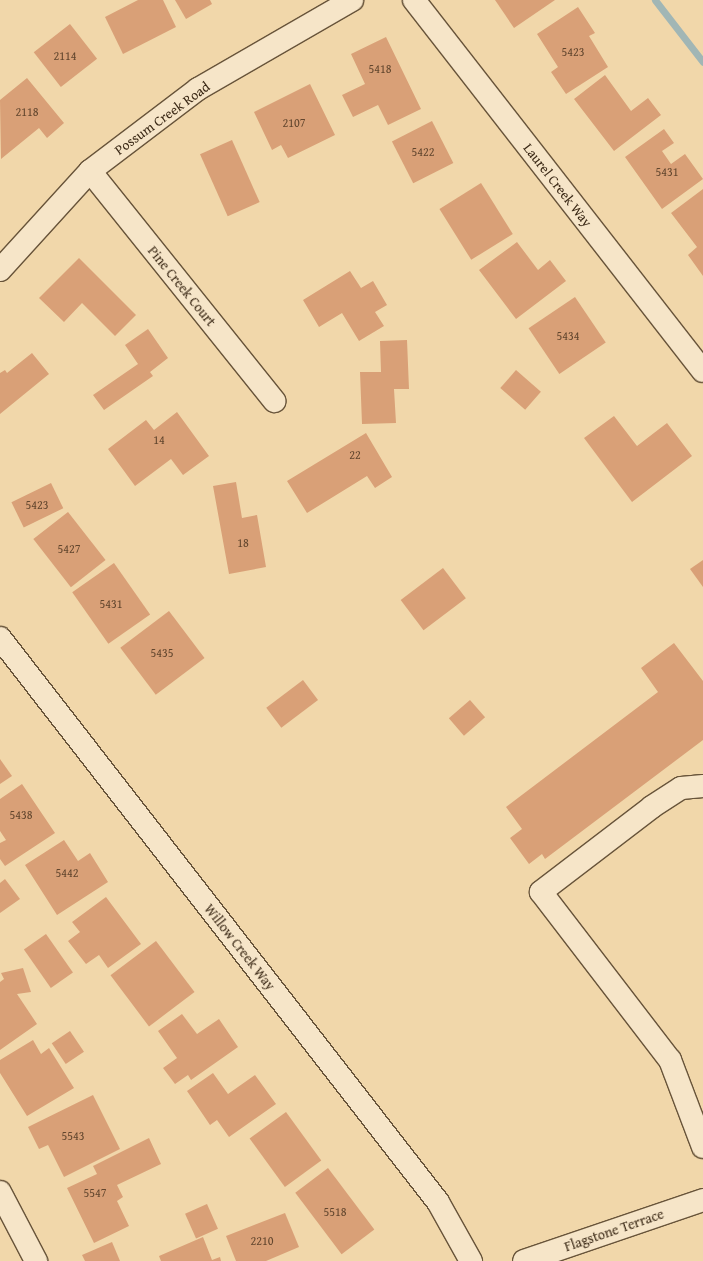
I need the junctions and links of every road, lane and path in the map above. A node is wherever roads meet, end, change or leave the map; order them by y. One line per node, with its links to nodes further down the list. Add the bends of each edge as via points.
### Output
1 (352, 0): 3 (street, Possum Creek Road, via 198,89)
2 (414, 0): 5 (street, Laurel Creek Way)
3 (90, 171): 4 (street, Possum Creek Road); 6 (street, Pine Creek Court)
4 (0, 270)
5 (703, 371)
6 (274, 401)
7 (0, 638): 13 (street, Willow Creek Way, via 438,1202)
8 (703, 786): 9 (street, via 681,788 658,803 541,892 670,1060)
9 (703, 1147)
10 (0, 1192): 12 (street)
11 (703, 1200): 14 (street, Flagstone Terrace)
12 (36, 1261)
13 (471, 1261)
14 (524, 1261)

